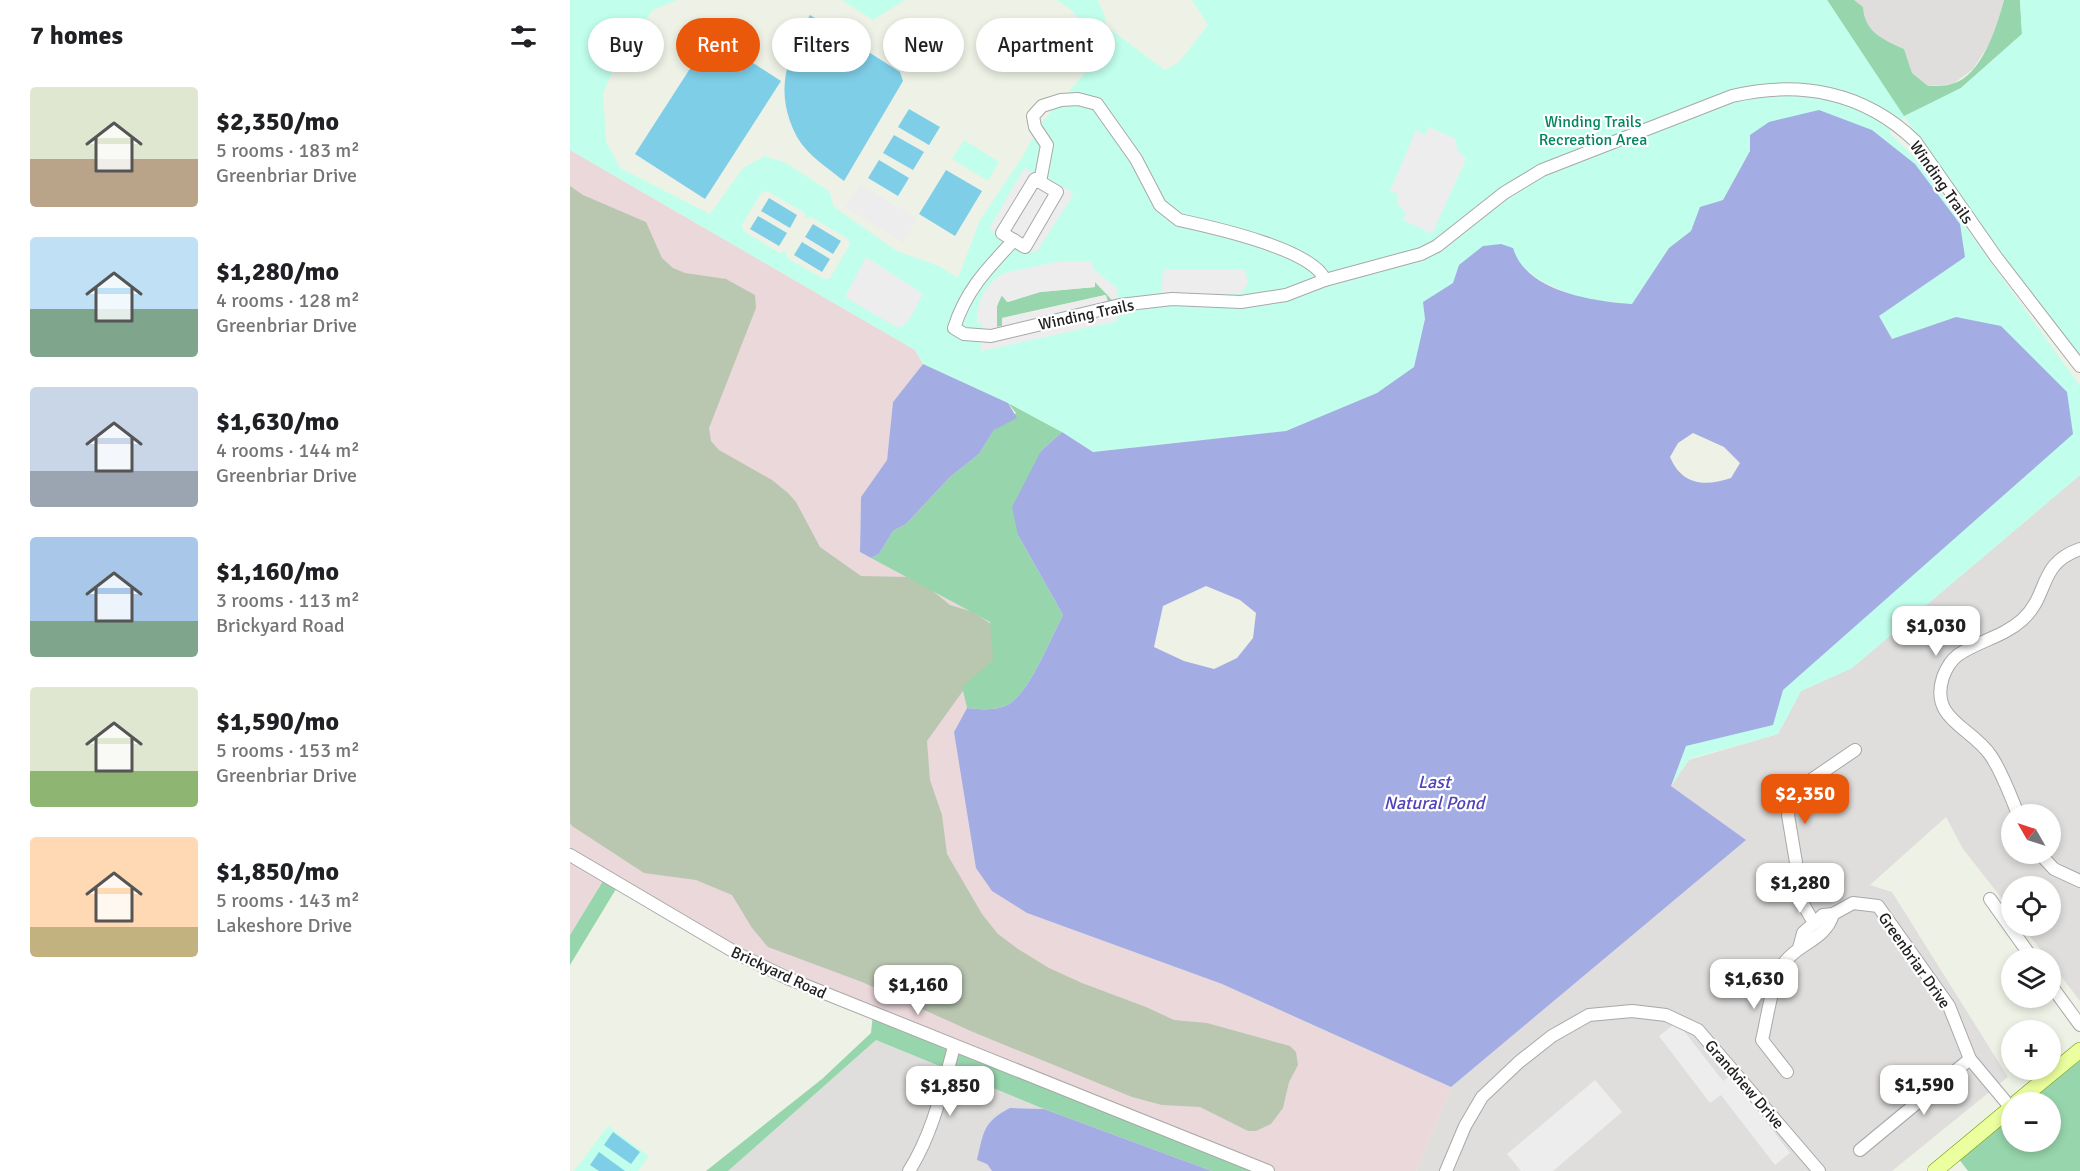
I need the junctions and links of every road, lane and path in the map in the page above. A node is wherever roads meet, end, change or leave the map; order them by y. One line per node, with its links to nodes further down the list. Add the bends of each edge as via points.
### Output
1 (1040, 182): 2 (street, via 1035,179 1002,233); 2 (street, Winding Trails, via 1057,192 1025,247); 3 (street, via 1047,145 1033,116 1042,106 1057,101 1089,100 1106,113 1169,215 1268,244 1320,271)
2 (1014, 240): 3 (street, Winding Trails, via 975,282 954,328 964,334 991,336 1120,304 1172,299 1269,299)
3 (1325, 280): 4 (street, Winding Trails, via 1431,250 1518,183 1563,160 1732,96 1757,90 1803,88 1867,106 1901,127 1915,141 1996,257)
4 (2080, 366)
5 (2080, 549): 7 (street, via 2065,554 2051,567 2035,605 2023,620 1957,655 1946,667 1941,685 1939,699 1949,717 1990,754)
6 (1856, 750): 13 (street, via 1792,794 1788,815 1803,904)
7 (2014, 804)
8 (570, 855): 18 (street, Brickyard Road, via 738,954)
9 (2049, 864): 10 (street)
10 (2080, 881)
11 (1990, 899): 15 (street)
12 (1833, 914): 13 (street, Greenbriar Drive, via 1823,915); 14 (street, via 1820,934); 20 (street, Greenbriar Drive, via 1852,903 1878,906 1949,1006)
13 (1814, 923): 14 (street, via 1803,933)
14 (1799, 948): 21 (street, via 1780,970 1762,1040)
15 (2025, 948)
16 (2061, 999): 17 (street)
17 (2080, 1025)
18 (954, 1047): 26 (street, via 936,1114); 27 (street, Brickyard Road)
19 (2080, 1050): 22 (main road)
20 (1970, 1059): 23 (street, Greenbriar Drive); 25 (street)
21 (1787, 1072)
22 (2029, 1092)
23 (2001, 1096)
24 (2001, 1116): 30 (main road)
25 (1860, 1150)
26 (909, 1171)
27 (1268, 1171)
28 (1446, 1171): 29 (street, Grandview Drive, via 1482,1097 1519,1062 1552,1036 1589,1016 1632,1011 1666,1015 1698,1030)
29 (1819, 1171)
30 (1935, 1171)

